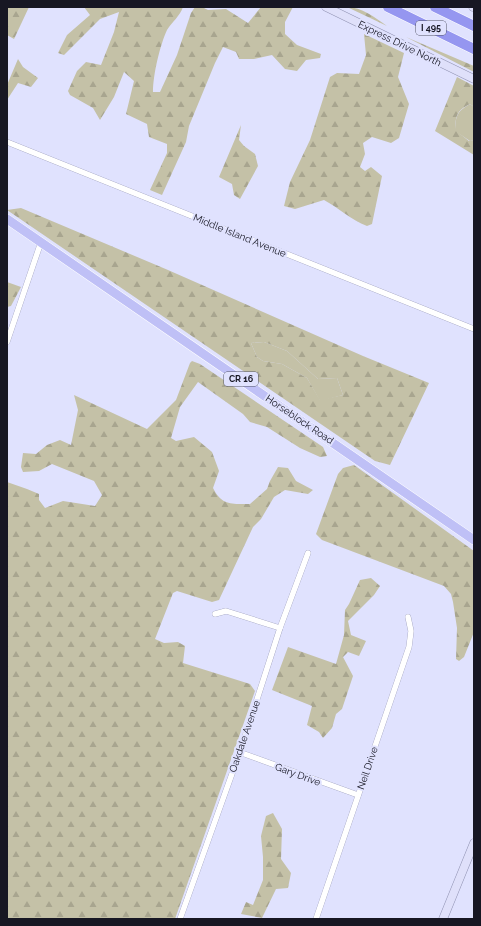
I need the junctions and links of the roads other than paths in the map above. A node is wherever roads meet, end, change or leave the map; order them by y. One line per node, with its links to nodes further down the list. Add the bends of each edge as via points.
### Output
1 (326, 7): 6 (main road, Express Drive North)
2 (388, 7): 5 (highway, I 495)
3 (435, 7): 4 (highway, I 495)
4 (474, 26)
5 (474, 49)
6 (474, 79)
7 (7, 142): 10 (street, Middle Island Avenue)
8 (7, 219): 9 (main road, Horseblock Road / CR 16)
9 (41, 242): 11 (street); 12 (main road, Horseblock Road / CR 16)
10 (474, 329)
11 (7, 342)
12 (474, 540)
13 (308, 553): 16 (street, Oakdale Avenue)
14 (215, 614): 16 (street, via 226,611)
15 (408, 617): 18 (street, Neil Drive, via 411,631 409,647)
16 (280, 628): 17 (street, Oakdale Avenue)
17 (239, 752): 18 (street, Gary Drive); 21 (street, Oakdale Avenue)
18 (358, 795): 22 (street, Neil Drive)
19 (474, 843): 20 (main road)
20 (472, 852): 23 (main road)
21 (180, 919)
22 (316, 919)
23 (443, 919)

